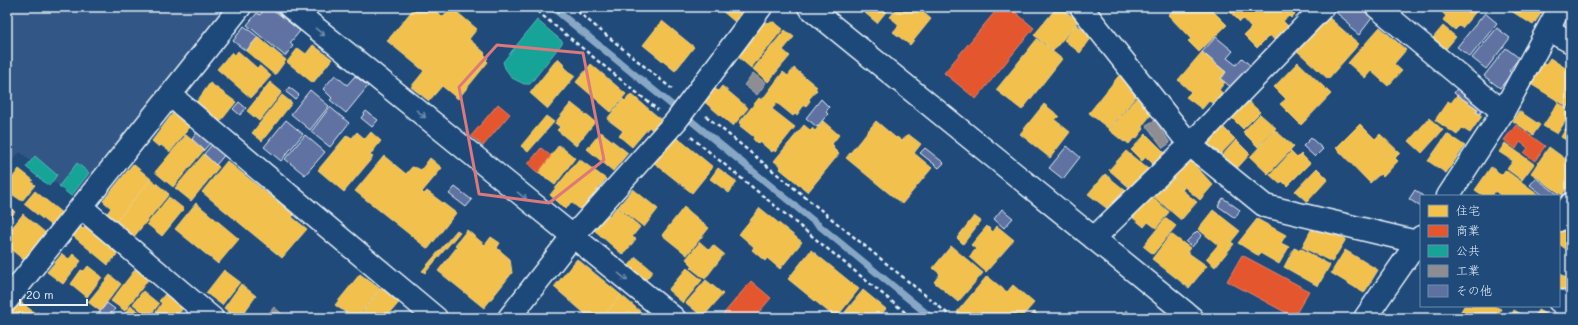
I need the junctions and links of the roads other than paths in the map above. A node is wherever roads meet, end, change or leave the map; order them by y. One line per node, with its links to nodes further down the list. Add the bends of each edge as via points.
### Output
1 (240, 7): 11 (street)
2 (290, 7): 18 (street, one-way to 18)
3 (761, 7): 18 (street, via 682,113)
4 (809, 7): 19 (street)
5 (1081, 7): 13 (street)
6 (1323, 7): 13 (street)
7 (1378, 7): 12 (street)
8 (1560, 7): 9 (street)
9 (1548, 30): 10 (street); 12 (street)
10 (1571, 42)
11 (170, 95): 16 (street); 25 (street)
12 (1503, 112): 14 (street)
13 (1190, 146): 19 (street); 20 (street, via 1265,206)
14 (1449, 195)
15 (1571, 204): 17 (street)
16 (81, 207): 21 (street); 24 (street)
17 (1560, 219)
18 (572, 237): 26 (street); 27 (street, one-way to 27)
19 (1094, 238): 28 (street)
20 (1420, 241): 29 (street)
21 (7, 300)
22 (1560, 302): 23 (street)
23 (1571, 311)
24 (212, 318)
25 (436, 318)
26 (509, 318)
27 (674, 318)
28 (1192, 318)
29 (1365, 318)

